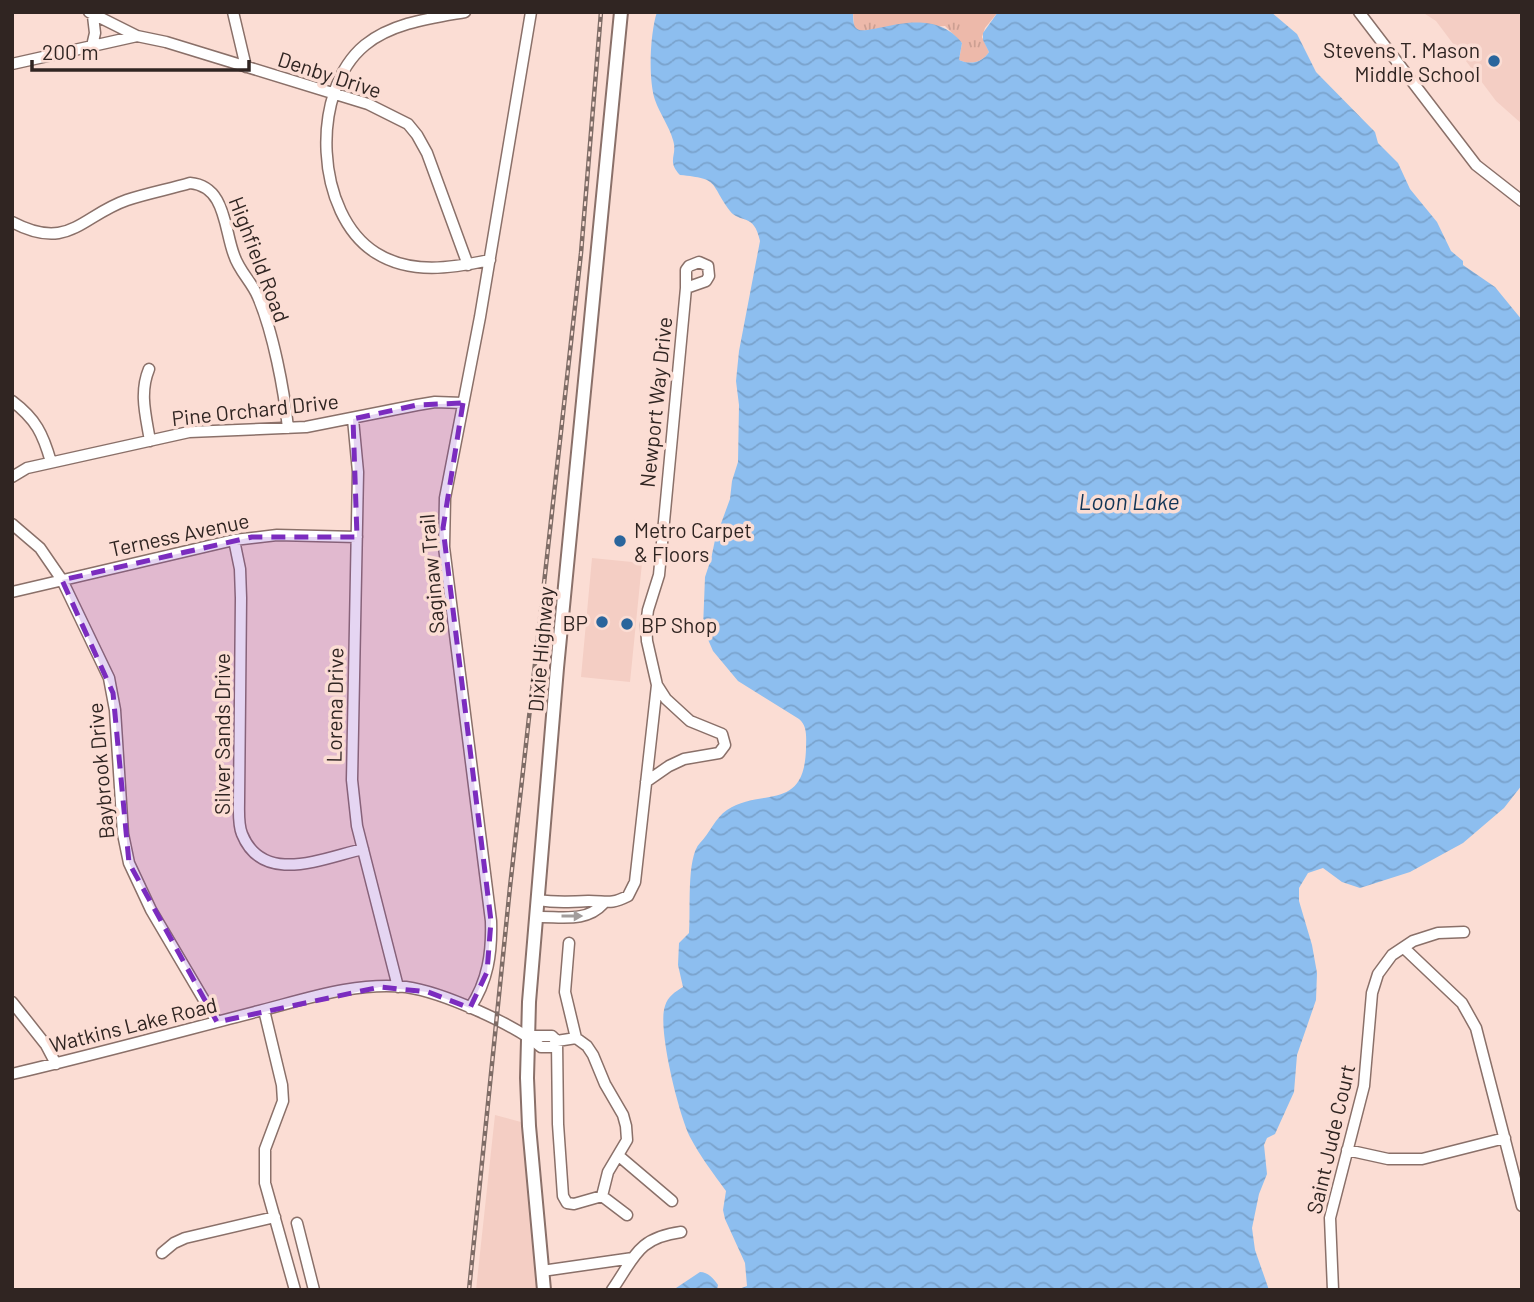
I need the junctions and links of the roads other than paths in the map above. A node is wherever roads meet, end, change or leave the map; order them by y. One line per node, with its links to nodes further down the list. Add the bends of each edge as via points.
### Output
1 (233, 12): 10 (street)
2 (465, 12): 11 (street, via 384,32 347,66)
3 (531, 12): 14 (street, Saginaw Trail)
4 (621, 12): 33 (main road, Dixie Highway)
5 (1359, 12): 12 (street, via 1476,165)
6 (91, 14): 7 (street, Denby Drive); 8 (street, Denby Drive)
7 (137, 36): 8 (street); 10 (street, Denby Drive)
8 (92, 46): 9 (street)
9 (12, 64)
10 (246, 67): 11 (street, Denby Drive)
11 (335, 94): 15 (street, Denby Drive, via 392,115 418,135); 15 (street, via 328,118 328,168 344,221 354,235 377,254 398,263 448,268)
12 (1522, 201)
13 (12, 222): 21 (street, Highfield Road, via 43,233 61,233 127,200 191,183 211,190 234,256 260,301)
14 (490, 260): 15 (street); 19 (street, Saginaw Trail)
15 (468, 265)
16 (686, 288): 30 (street, Newport Way Drive, via 660,568 646,625)
17 (149, 369): 22 (street, via 143,398)
18 (12, 401): 23 (street, via 44,435)
19 (463, 403): 20 (street, Pine Orchard Drive, via 435,402); 41 (street, Saginaw Trail, via 444,498 443,537 492,937 487,972)
20 (353, 419): 21 (street, Pine Orchard Drive); 26 (street, Lorena Drive)
21 (288, 428): 22 (street, Pine Orchard Drive, via 189,432)
22 (150, 441): 23 (street, Pine Orchard Drive)
23 (51, 462): 24 (street, Pine Orchard Drive)
24 (12, 477)
25 (12, 524): 28 (street, Baybrook Drive, via 40,548)
26 (357, 537): 27 (street, Terness Avenue, via 277,535); 32 (street, Lorena Drive, via 352,780)
27 (234, 540): 28 (street, Terness Avenue); 32 (street, Silver Sands Drive, via 241,598 241,832 262,859 274,865 289,866)
28 (62, 580): 29 (street, Terness Avenue); 43 (street, Baybrook Drive, via 113,693 129,863)
29 (12, 592)
30 (657, 685): 31 (street, Newport Way Drive); 31 (street, Newport Way Drive, via 690,721 722,734 725,745 719,753 684,759)
31 (646, 782): 34 (street, Newport Way Drive, via 635,882 628,896)
32 (363, 849): 39 (street, Lorena Drive)
33 (538, 900): 34 (street, Newport Way Drive); 35 (main road, Dixie Highway)
34 (603, 904): 35 (street, Newport Way Drive, one-way to 34, via 583,917)
35 (536, 917): 44 (main road, Dixie Highway)
36 (1464, 932): 38 (street, Saint Jude Court, via 1437,933)
37 (569, 943): 45 (street, via 565,992)
38 (1404, 948): 49 (street, via 1462,1003 1476,1028); 50 (street, Saint Jude Court, via 1385,962 1372,993 1366,1075)
39 (398, 987): 41 (street, Watkins Lake Road, via 428,992); 42 (street, Watkins Lake Road, via 355,989)
40 (12, 1002): 47 (street)
41 (470, 1008): 44 (street, Watkins Lake Road)
42 (264, 1010): 43 (street, Watkins Lake Road); 56 (street, via 283,1101 265,1149 265,1183)
43 (217, 1022): 47 (street, Watkins Lake Road)
44 (528, 1036): 46 (street, Watkins Lake Road, via 541,1047 552,1047); 61 (main road, Dixie Highway, via 529,1126)
45 (576, 1038): 46 (street, Watkins Lake Road); 51 (street, via 593,1055 623,1115 626,1140)
46 (557, 1041): 52 (street, via 564,1200 574,1205)
47 (56, 1064): 48 (street, Watkins Lake Road)
48 (12, 1074)
49 (1505, 1138): 50 (street, via 1422,1159 1388,1159); 54 (street)
50 (1348, 1150): 66 (street, Saint Jude Court, via 1330,1218)
51 (619, 1156): 52 (street, via 608,1172); 53 (street)
52 (602, 1196): 55 (street)
53 (672, 1201)
54 (1522, 1206)
55 (626, 1215)
56 (275, 1217): 59 (street, via 185,1238); 62 (street)
57 (297, 1223): 63 (street)
58 (681, 1232): 60 (street, via 653,1238)
59 (162, 1253)
60 (633, 1258): 61 (street); 65 (street)
61 (542, 1271): 64 (main road, Dixie Highway)
62 (295, 1290)
63 (314, 1290)
64 (544, 1290)
65 (612, 1290)
66 (1333, 1290)

